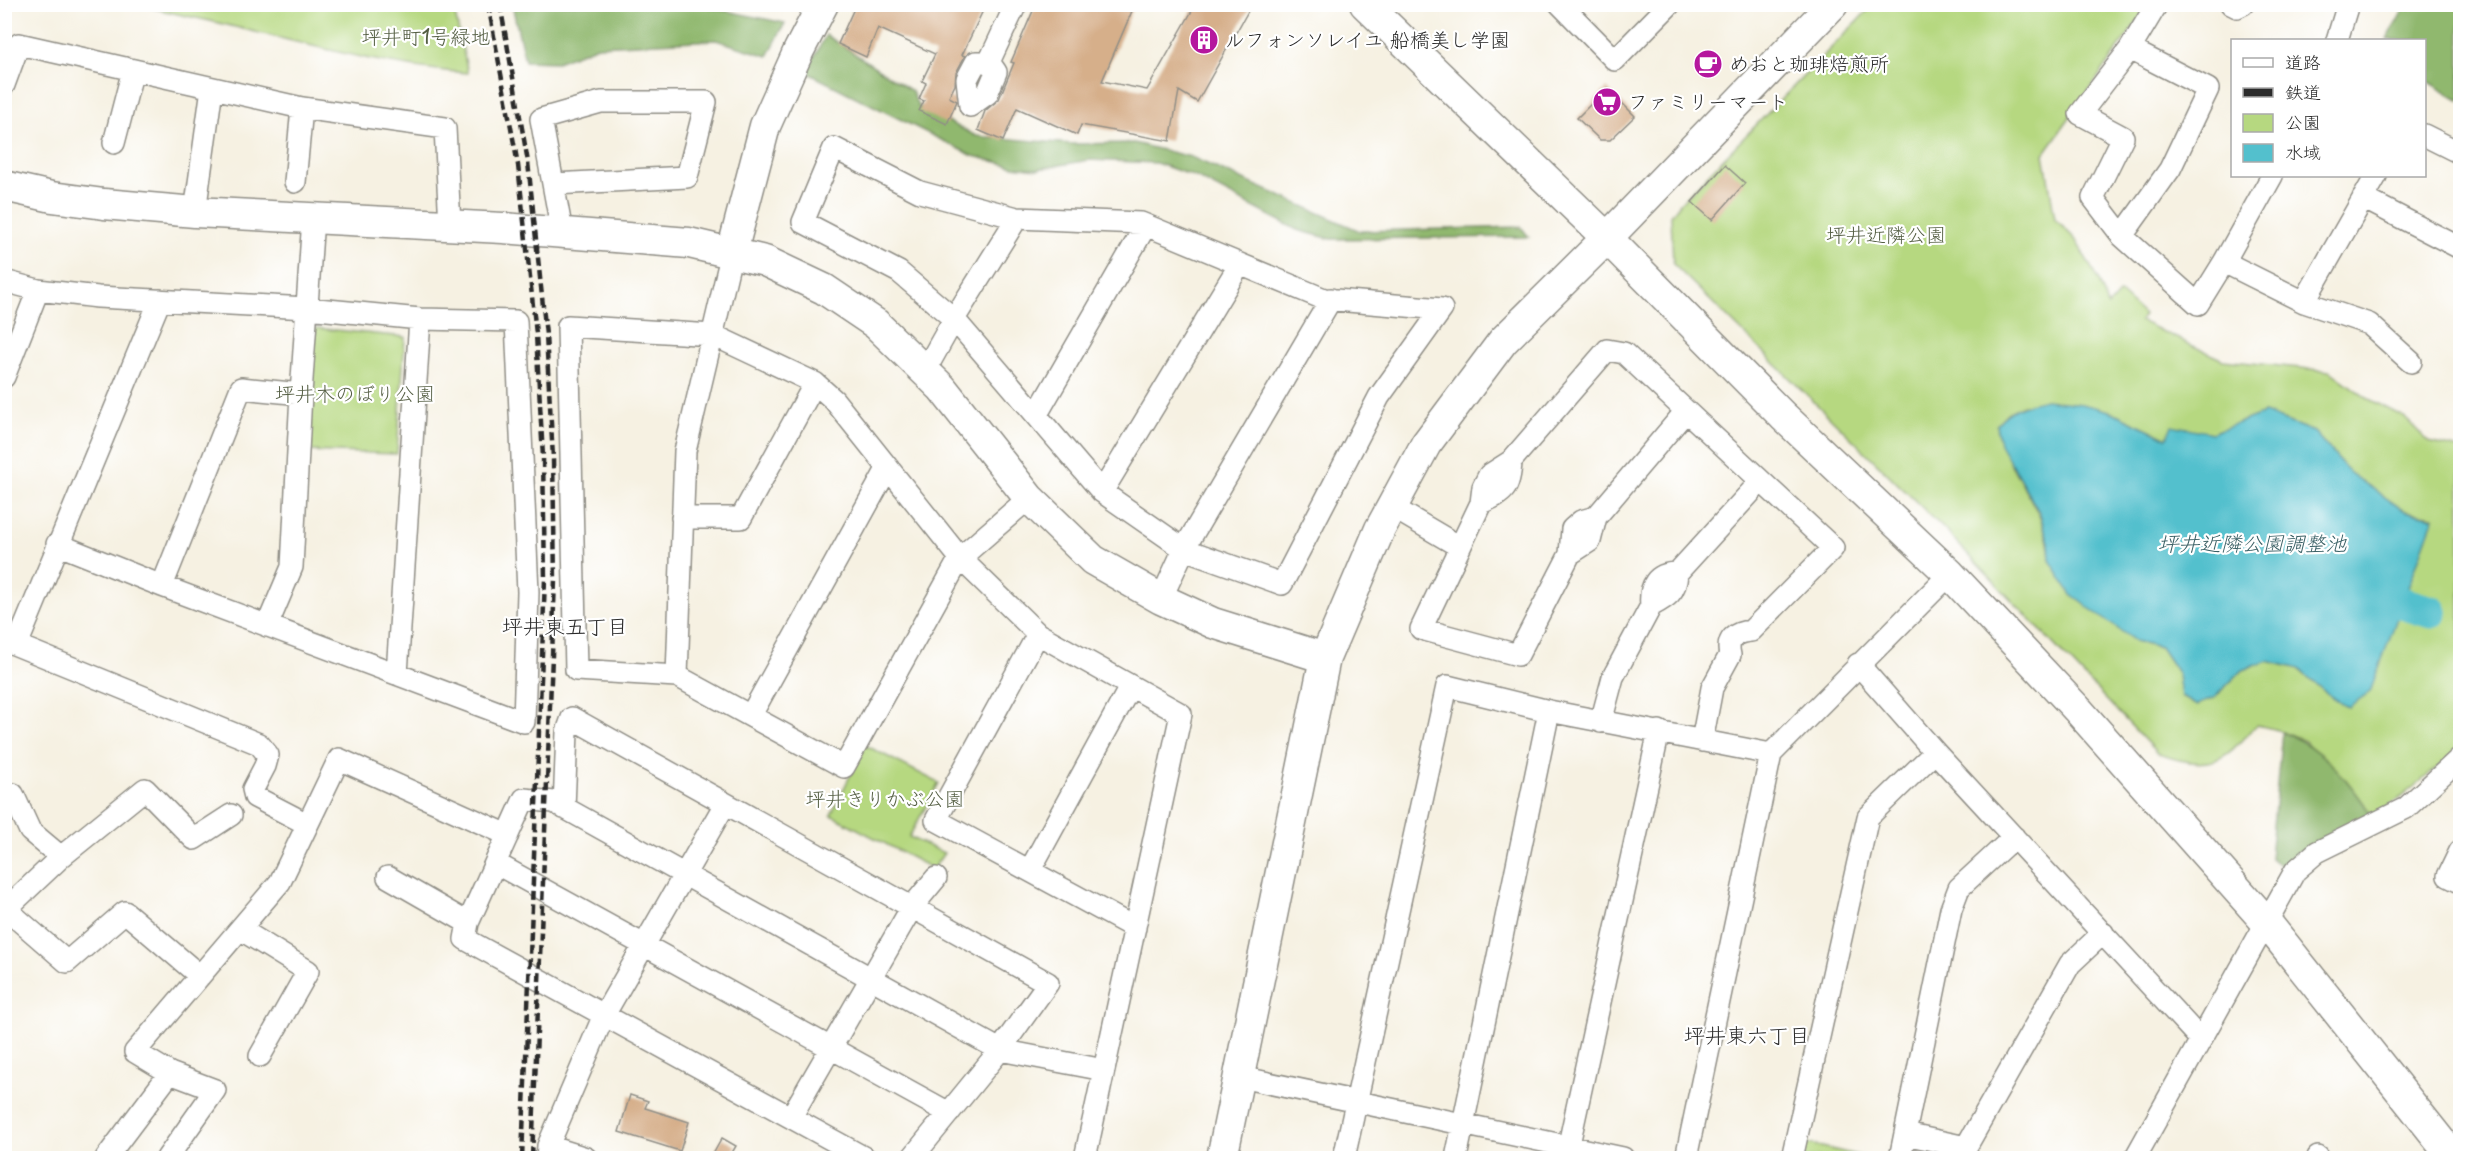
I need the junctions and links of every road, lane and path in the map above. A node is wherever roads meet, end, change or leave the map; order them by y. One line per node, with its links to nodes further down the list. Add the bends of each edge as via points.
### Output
1 (823, 4): 36 (street, via 765,126)
2 (1016, 4): 13 (street)
3 (1365, 4): 34 (street)
4 (1560, 4): 5 (street, via 1615,60)
5 (1670, 4)
6 (1833, 4): 34 (street)
7 (2157, 4): 12 (street)
8 (2231, 4): 9 (street)
9 (2243, 4)
10 (2348, 4): 11 (street)
11 (2337, 39)
12 (2130, 49): 33 (street, via 2080,114 2123,136 2093,198); 33 (street, via 2208,89 2170,169)
13 (989, 62)
14 (133, 70): 15 (street, via 19,44); 16 (street); 19 (street)
15 (4, 85)
16 (212, 88): 17 (street); 27 (street)
17 (302, 108): 23 (street); 30 (street, via 445,128)
18 (2426, 136): 20 (street)
19 (114, 143)
20 (2460, 153)
21 (2271, 177): 37 (street)
22 (2375, 177): 26 (street)
23 (295, 182)
24 (554, 184): 24 (street, via 542,119 601,102 706,102 687,177); 32 (street)
25 (4, 186): 27 (street, via 83,201)
26 (2363, 198): 35 (street); 43 (street)
27 (195, 212): 28 (street)
28 (313, 218): 30 (street); 44 (street)
29 (1017, 218): 31 (street); 46 (street); 46 (street, via 920,192 834,148 803,222 899,272)
30 (450, 225): 32 (street)
31 (1146, 225): 38 (street); 54 (street)
32 (562, 232): 36 (street, via 689,243)
33 (2122, 236): 37 (street, via 2198,304)
34 (1607, 238): 59 (street, via 1503,341 1426,444); 65 (street, via 1783,416)
35 (2460, 248)
36 (732, 252): 47 (street); 49 (street, via 765,261 849,303)
37 (2224, 262): 43 (street)
38 (1240, 264): 41 (street); 57 (street)
39 (4, 281): 40 (street)
40 (38, 290): 42 (street); 50 (street)
41 (1331, 299): 63 (street); 63 (street, via 1442,309 1379,397 1282,584)
42 (159, 300): 44 (street); 61 (street)
43 (2304, 302): 48 (street, via 2369,324)
44 (307, 308): 45 (street); 52 (street)
45 (420, 319): 73 (street); 73 (street, via 516,321 528,592 524,722)
46 (954, 319): 49 (street, via 931,360); 54 (street)
47 (713, 335): 51 (street); 60 (street, via 685,451); 74 (street, via 568,326 576,670)
48 (2411, 362)
49 (922, 368): 58 (street)
50 (4, 377)
51 (815, 383): 55 (street, via 834,400); 60 (street, via 741,519)
52 (301, 394): 66 (street, via 241,388); 68 (street, via 292,567)
53 (1686, 411): 56 (street); 62 (street, via 1624,353 1607,350 1511,461 1508,486 1481,503); 62 (street, via 1596,517 1590,541 1570,554 1518,655 1421,629)
54 (1037, 414): 57 (street)
55 (887, 469): 64 (street); 77 (street)
56 (1761, 481): 78 (street, via 1677,573 1672,594 1651,606 1613,677); 80 (street, via 1833,548 1751,631 1748,649 1730,655 1712,688)
57 (1102, 492): 63 (street)
58 (1029, 498): 64 (street); 67 (street, via 1094,560)
59 (1392, 507): 62 (street); 71 (street)
60 (682, 518): 74 (street)
61 (57, 544): 66 (street); 70 (street)
62 (1460, 547)
63 (1184, 549): 67 (street)
64 (960, 558): 69 (street); 77 (street, via 844,767)
65 (1950, 574): 72 (street); 101 (street, via 2078,710)
66 (162, 586): 68 (street)
67 (1161, 599): 71 (street, via 1213,623)
68 (267, 626): 73 (street)
69 (1038, 634): 75 (street); 94 (street, via 936,820)
70 (10, 642): 88 (street, via 259,744 268,755 253,789 255,798)
71 (1325, 658): 115 (street)
72 (1858, 664): 81 (street); 82 (street)
73 (397, 674)
74 (677, 675): 77 (street)
75 (1130, 687): 94 (street); 102 (street, via 1180,714)
76 (1549, 711): 78 (street); 116 (street, via 1447,686); 119 (street)
77 (751, 715)
78 (1601, 722): 79 (street)
79 (1659, 731): 80 (street); 122 (street)
80 (1702, 741): 82 (street)
81 (1935, 752): 90 (street); 134 (street, via 1868,817)
82 (1771, 754): 133 (street)
83 (2460, 758): 101 (street, via 2406,808 2317,852 2295,872)
84 (13, 794): 92 (street, via 30,831)
85 (725, 804): 86 (street, via 572,718 567,732); 95 (street); 99 (street)
86 (564, 808): 89 (street, via 554,802 524,799); 95 (street)
87 (231, 815): 92 (street, via 194,839 145,789)
88 (307, 824): 89 (street, via 339,759); 103 (street, via 280,882)
89 (508, 835): 93 (street)
90 (2014, 837): 104 (street); 120 (street, via 1959,888)
91 (2460, 850): 98 (street, via 2448,876)
92 (61, 856): 106 (street, via 6,909 67,962 125,912)
93 (495, 862): 100 (street); 105 (street)
94 (1030, 870): 102 (street)
95 (684, 873): 105 (street); 107 (street)
96 (388, 877): 100 (street)
97 (936, 878): 99 (street)
98 (2460, 882)
99 (912, 907): 107 (street); 111 (street, via 1048,983)
100 (468, 923): 108 (street, via 465,939)
101 (2267, 923): 109 (street); 137 (street)
102 (1135, 928): 113 (street)
103 (240, 929): 106 (street); 112 (street, via 308,971)
104 (2103, 933): 109 (street); 120 (street, via 2070,964 1966,1147)
105 (644, 945): 108 (street); 110 (street)
106 (200, 976): 114 (street, via 135,1052)
107 (871, 977): 110 (street); 111 (street)
108 (604, 1015): 118 (street); 121 (street)
109 (2200, 1039): 136 (street)
110 (830, 1048): 117 (street); 118 (street)
111 (1000, 1050): 113 (street); 117 (street)
112 (260, 1056)
113 (1104, 1070): 128 (street)
114 (170, 1073): 123 (street); 124 (street, via 215,1089)
115 (1240, 1077): 116 (street); 129 (street)
116 (1356, 1101): 119 (street); 130 (street)
117 (950, 1113): 127 (street)
118 (791, 1117): 126 (street)
119 (1463, 1124): 122 (street); 131 (street)
120 (1905, 1134): 135 (street)
121 (548, 1152): 125 (street)
122 (1567, 1153): 132 (street)
123 (106, 1158)
124 (167, 1158)
125 (586, 1158)
126 (865, 1158)
127 (912, 1158)
128 (1085, 1158)
129 (1222, 1158)
130 (1344, 1158)
131 (1456, 1158)
132 (1623, 1158)
133 (1686, 1158)
134 (1792, 1158)
135 (1900, 1158)
136 (2135, 1158)
137 (2454, 1158)

